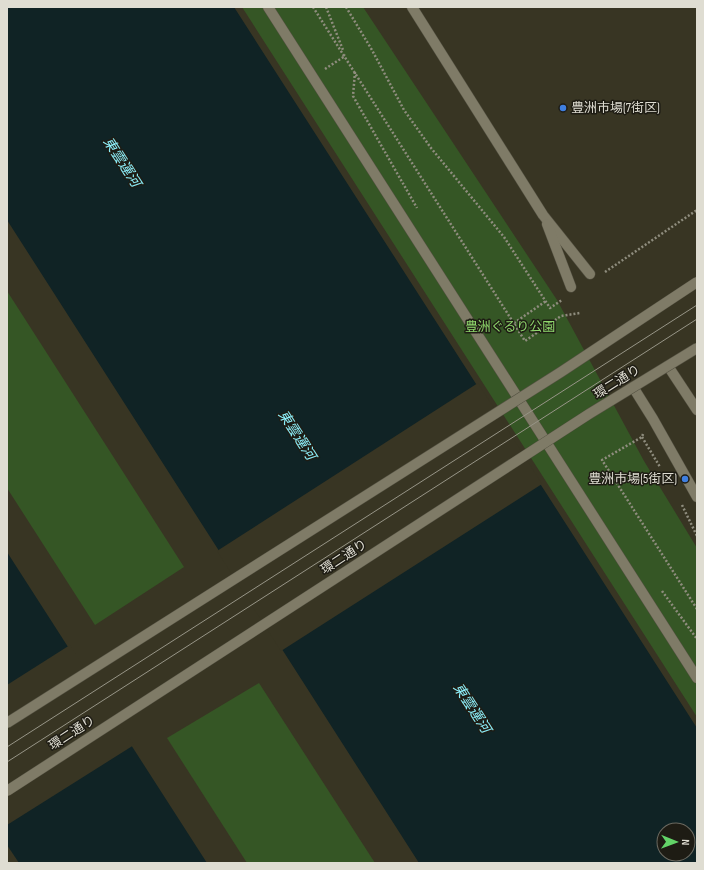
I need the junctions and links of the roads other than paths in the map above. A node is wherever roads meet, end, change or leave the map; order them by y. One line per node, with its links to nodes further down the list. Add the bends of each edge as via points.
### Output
1 (268, 7): 12 (main road)
2 (412, 7): 3 (main road)
3 (543, 215): 4 (main road); 6 (main road)
4 (590, 274)
5 (697, 282): 13 (main road, bridge, via 561,372)
6 (572, 287)
7 (697, 348): 8 (main road, 環二通り, bridge)
8 (668, 366): 9 (main road, 環二通り, bridge); 10 (main road)
9 (633, 387): 11 (main road); 14 (main road, 環二通り, bridge)
10 (697, 410)
11 (697, 497)
12 (697, 678)
13 (7, 723)
14 (7, 791)

